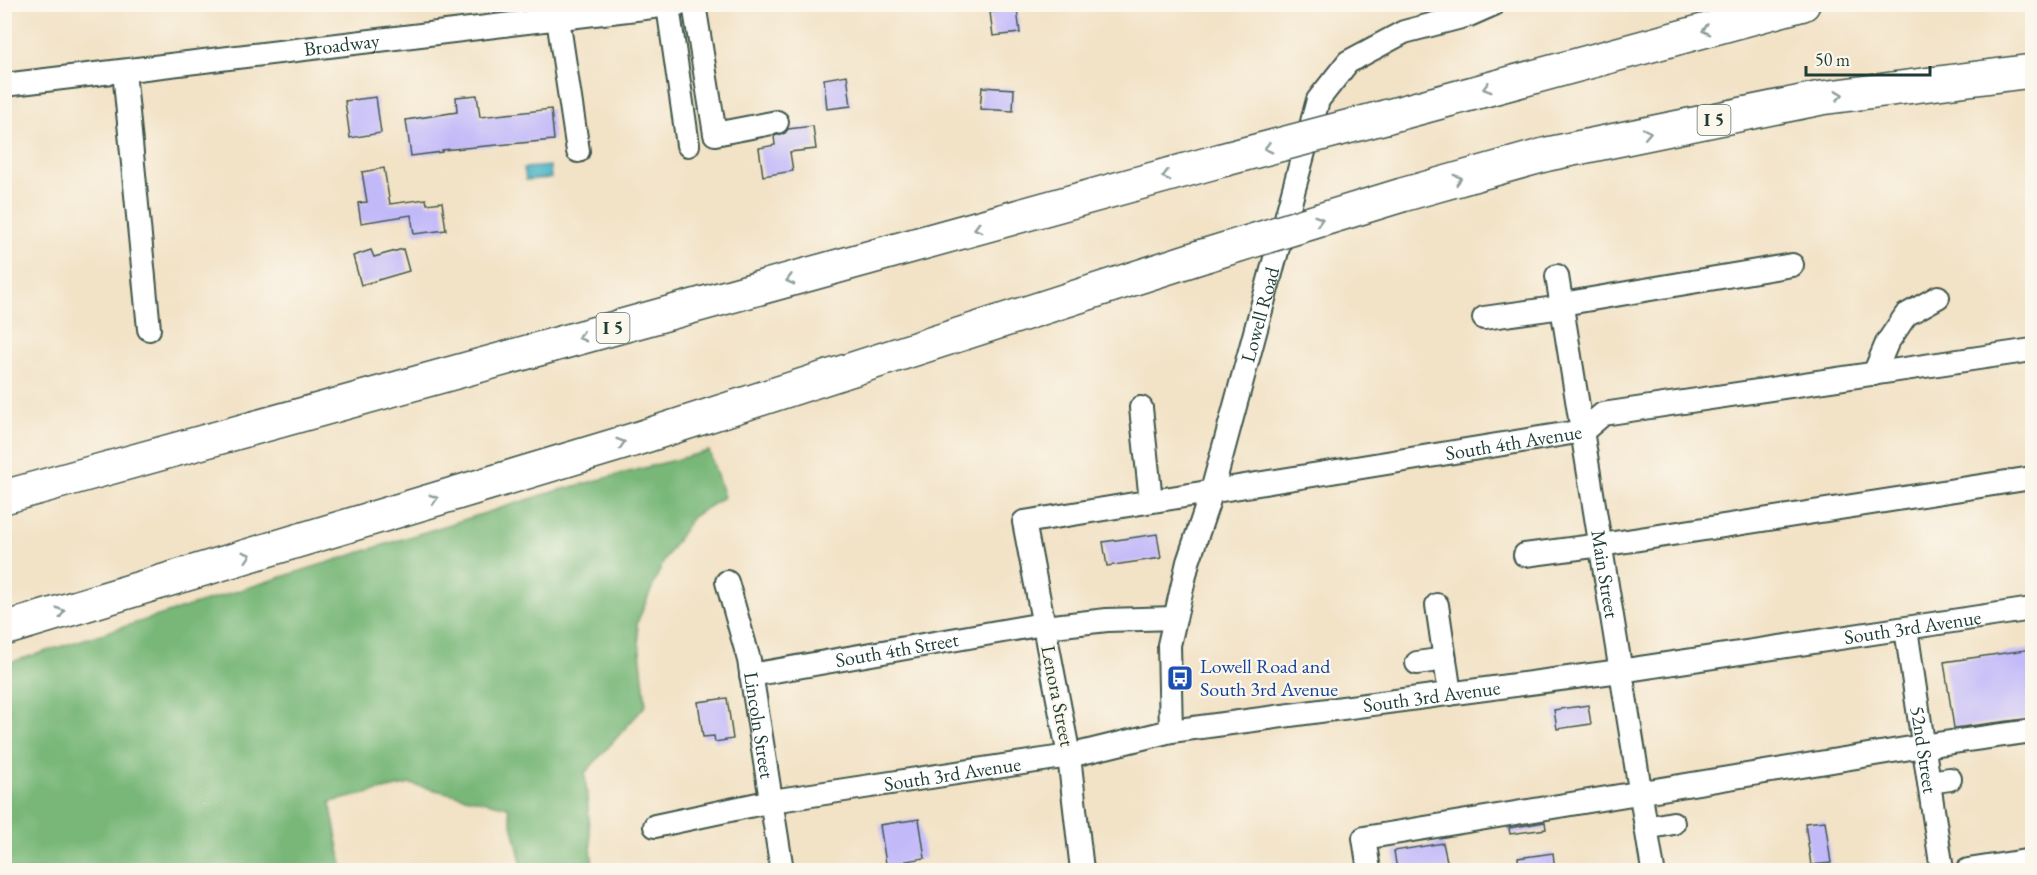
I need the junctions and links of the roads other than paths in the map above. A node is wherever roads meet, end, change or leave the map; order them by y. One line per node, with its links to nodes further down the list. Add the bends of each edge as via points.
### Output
1 (694, 4): 9 (street, via 714,134)
2 (1494, 4): 23 (street, Lowell Road, via 1469,15 1404,32 1348,62 1318,100)
3 (1803, 4): 24 (highway, I 5, one-way to 24, bridge, via 1222,160)
4 (673, 5): 5 (street, Broadway); 10 (street)
5 (558, 19): 6 (street, Broadway); 11 (street)
6 (124, 71): 8 (street, Broadway); 17 (street)
7 (2032, 71): 34 (highway, I 5, one-way to 7, bridge, via 633,440 1203,256 1548,154 1821,98)
8 (4, 85)
9 (777, 122)
10 (688, 145)
11 (578, 151)
12 (1791, 266): 15 (street)
13 (1557, 276): 15 (street, Main Street)
14 (1938, 297): 19 (street, via 1906,315 1887,343)
15 (1562, 305): 16 (street); 21 (street, Main Street)
16 (1484, 318)
17 (149, 329)
18 (2032, 350): 19 (street, South 4th Avenue)
19 (1874, 374): 21 (street, South 4th Avenue, via 1603,414)
20 (1140, 408): 25 (street)
21 (1583, 432): 23 (street, South 4th Avenue); 27 (street, Main Street)
22 (2032, 478): 27 (street)
23 (1212, 491): 25 (street, South 4th Avenue); 32 (street, Lowell Road, via 1188,562)
24 (4, 497)
25 (1151, 501): 26 (street, South 4th Avenue)
26 (1024, 522): 33 (street, Lenora Street)
27 (1600, 545): 28 (street); 38 (street, Main Street)
28 (1525, 555)
29 (727, 582): 39 (street, Lincoln Street)
30 (1437, 605): 36 (street)
31 (2032, 609): 35 (street, South 3rd Avenue)
32 (1175, 618): 33 (street, South 4th Street); 41 (street, Lowell Road, via 1169,645)
33 (1044, 625): 39 (street, South 4th Street); 44 (street, Lenora Street)
34 (4, 629)
35 (1906, 629): 38 (street, South 3rd Avenue); 43 (street, 52nd Street)
36 (1445, 659): 37 (street); 40 (street)
37 (1417, 663)
38 (1620, 671): 40 (street, South 3rd Avenue); 45 (street, Main Street)
39 (751, 675): 46 (street, Lincoln Street)
40 (1450, 694): 41 (street, South 3rd Avenue)
41 (1171, 731): 44 (street, South 3rd Avenue)
42 (2032, 731): 43 (street)
43 (1923, 746): 45 (street); 55 (street, 52nd Street, via 1940,780)
44 (1069, 756): 46 (street, South 3rd Avenue); 52 (street, Lenora Street)
45 (1640, 793): 49 (street, Main Street); 53 (street, via 1364,838)
46 (772, 801): 48 (street, South 3rd Avenue); 51 (street, Lincoln Street)
47 (1673, 823): 49 (street)
48 (656, 826)
49 (1646, 828): 54 (street, Main Street)
50 (2032, 860): 56 (street)
51 (782, 870)
52 (1082, 870)
53 (1369, 870)
54 (1653, 870)
55 (1942, 870)
56 (1968, 870)

